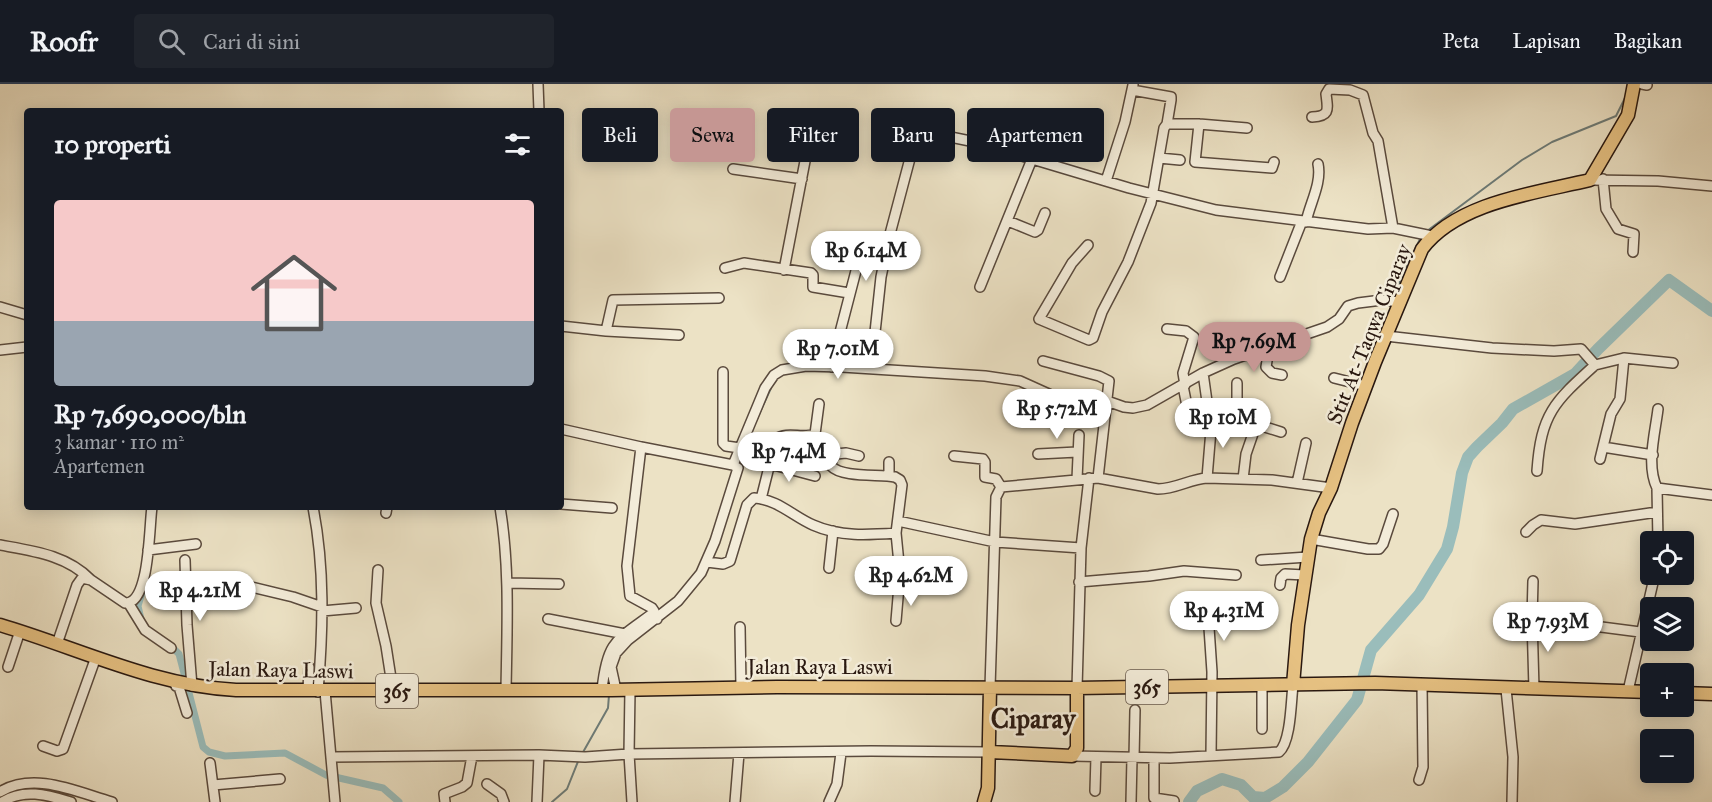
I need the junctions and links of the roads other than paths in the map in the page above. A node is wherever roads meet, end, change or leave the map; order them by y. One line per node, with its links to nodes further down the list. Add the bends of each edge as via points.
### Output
1 (538, 84): 5 (street)
2 (1634, 84): 20 (main road, via 1628,115)
3 (1132, 87): 7 (street, via 1171,97); 21 (street)
4 (1350, 87): 6 (street, via 1328,90 1326,113); 27 (street, via 1365,98 1378,139)
5 (539, 108)
6 (1312, 117)
7 (1167, 124): 8 (street); 11 (street)
8 (1199, 124): 9 (street); 16 (street, via 1195,162 1272,168)
9 (1247, 128)
10 (967, 140): 54 (street, via 917,132 881,277)
11 (1158, 158): 12 (street); 23 (street)
12 (1180, 160)
13 (805, 162): 19 (street)
14 (1031, 162): 25 (street)
15 (1042, 162): 21 (street)
16 (1275, 162)
17 (1318, 164): 26 (street, via 1320,180)
18 (733, 169): 19 (street)
19 (802, 179): 33 (street)
20 (1597, 180): 22 (street); 28 (main road, Stit At-Taqwa Ciparay, via 1506,200 1464,215); 30 (street, via 1606,209 1618,229 1634,234)
21 (1106, 181): 23 (street)
22 (1712, 186)
23 (1153, 194): 26 (street, via 1216,210); 29 (street, via 1128,262 1089,340 1039,318 1072,263)
24 (1045, 213): 25 (street, via 1035,232)
25 (1008, 221): 35 (street)
26 (1304, 221): 27 (street); 34 (street)
27 (1393, 228): 28 (street)
28 (1432, 236): 38 (main road, Stit At-Taqwa Ciparay, via 1422,249)
29 (1088, 245)
30 (1634, 252)
31 (858, 262): 36 (street)
32 (725, 268): 33 (street, via 744,264)
33 (784, 270): 36 (street, via 812,273 813,287)
34 (1280, 277)
35 (981, 288)
36 (849, 293): 53 (street)
37 (719, 298): 43 (street, via 614,300)
38 (1400, 302): 45 (main road, Stit At-Taqwa Ciparay); 47 (street, via 1369,300 1348,306 1327,327)
39 (0, 307): 40 (street)
40 (24, 314)
41 (564, 326): 43 (street)
42 (1167, 329): 59 (street, via 1186,331 1194,337)
43 (606, 331): 44 (street)
44 (679, 334)
45 (1386, 336): 52 (street, via 1492,348 1581,349); 61 (main road, Stit At-Taqwa Ciparay)
46 (24, 347): 48 (street)
47 (1269, 348): 56 (street); 57 (street, via 1266,367)
48 (0, 350)
49 (1624, 358): 51 (street); 52 (street); 73 (street, via 1620,399 1611,414)
50 (1043, 361): 62 (street, via 1106,379)
51 (1673, 363)
52 (1595, 364): 84 (street, via 1550,410 1539,443)
53 (831, 367): 54 (street); 74 (street, via 798,367 774,375)
54 (871, 369): 62 (street, via 985,376 1020,381 1051,395)
55 (723, 372): 74 (street, via 723,441 726,446)
56 (1203, 373): 59 (street); 66 (street)
57 (1282, 375)
58 (1334, 378): 61 (street)
59 (1184, 382): 62 (street, via 1147,405 1124,407); 66 (street, via 1190,422)
60 (1237, 383): 65 (street)
61 (1366, 386): 93 (main road, Stit At-Taqwa Ciparay)
62 (1107, 401): 87 (street)
63 (819, 405): 82 (street, via 816,432 778,437)
64 (1658, 409): 77 (street)
65 (1236, 418): 66 (street); 67 (street)
66 (1210, 421): 88 (street)
67 (1256, 424): 69 (street); 90 (street)
68 (564, 430): 72 (street)
69 (1281, 432)
70 (1078, 435): 75 (street)
71 (1306, 443): 91 (street)
72 (641, 447): 83 (street); 134 (street, via 627,572 630,595 652,608)
73 (1603, 447): 77 (street); 80 (street)
74 (740, 448): 83 (street)
75 (1077, 452): 76 (street); 89 (street)
76 (1038, 454)
77 (1653, 455): 94 (street, via 1652,476)
78 (859, 456): 86 (street, via 836,454 831,466 845,473)
79 (954, 456): 92 (street, via 983,459 985,477 996,478)
80 (1600, 459)
81 (889, 462): 86 (street)
82 (770, 464): 85 (street); 96 (street)
83 (734, 466): 118 (street, via 738,468)
84 (1537, 471)
85 (815, 476)
86 (889, 476): 104 (street, via 899,479 902,485)
87 (1094, 478): 88 (street, via 1158,489); 89 (street); 113 (street)
88 (1207, 478): 90 (street)
89 (1077, 479): 92 (street)
90 (1242, 479): 91 (street)
91 (1296, 483): 93 (street)
92 (1001, 487): 110 (street, via 996,497)
93 (1331, 488): 109 (main road, Stit At-Taqwa Ciparay)
94 (1657, 488): 95 (street); 102 (street)
95 (1712, 495)
96 (761, 499): 105 (street, via 812,525); 118 (street, via 748,503 730,561)
97 (564, 504): 98 (street)
98 (612, 508)
99 (152, 510): 114 (street)
100 (314, 510): 133 (street, via 321,552)
101 (500, 510): 127 (street)
102 (1657, 512): 106 (street); 107 (street, via 1575,524 1541,520)
103 (1393, 514): 109 (street, via 1379,549)
104 (898, 521): 108 (street); 110 (street)
105 (833, 531): 108 (street, via 863,535); 119 (street)
106 (1658, 531)
107 (1526, 532)
108 (896, 533): 137 (street, via 900,574)
109 (1311, 539): 115 (main road, Stit At-Taqwa Ciparay)
110 (995, 542): 113 (street); 154 (street)
111 (196, 544): 114 (street)
112 (0, 545): 123 (street, via 46,554 77,567)
113 (1081, 548): 126 (street)
114 (151, 550): 131 (street, via 142,584)
115 (1308, 557): 117 (street); 122 (main road, Stit At-Taqwa Ciparay)
116 (185, 560): 148 (street)
117 (1261, 560)
118 (707, 562): 134 (street, via 690,588)
119 (829, 568)
120 (378, 570): 161 (street, via 376,603)
121 (1236, 575): 126 (street, via 1184,571)
122 (1305, 575): 129 (street, via 1285,574); 151 (main road, Stit At-Taqwa Ciparay)
123 (91, 580): 131 (street); 143 (street, via 84,578 78,582)
124 (1533, 581): 136 (street)
125 (231, 582): 133 (street, via 293,597)
126 (1078, 582): 155 (street)
127 (507, 583): 128 (street); 158 (street)
128 (559, 584)
129 (1280, 585)
130 (1207, 598): 149 (street)
131 (129, 604): 144 (street, via 145,630)
132 (356, 608): 133 (street)
133 (322, 609): 163 (street)
134 (655, 617): 142 (street)
135 (548, 619): 142 (street)
136 (1532, 619): 141 (street); 157 (street)
137 (896, 621)
138 (0, 625): 140 (main road, Jalan Raya Laswi / 365)
139 (740, 627): 153 (street)
140 (20, 631): 143 (main road, Jalan Raya Laswi / 365); 146 (street)
141 (1640, 632): 162 (street)
142 (621, 641): 159 (street, via 611,663); 159 (street, via 608,657)
143 (57, 644): 145 (main road, Jalan Raya Laswi / 365)
144 (171, 648)
145 (96, 657): 148 (main road, Jalan Raya Laswi / 365); 170 (street, via 63,749 56,751)
146 (8, 667)
147 (309, 667): 163 (street)
148 (184, 684): 163 (main road, Jalan Raya Laswi / 365); 168 (street, via 176,686)
149 (1211, 685): 150 (main road, Jalan Raya Laswi / 365); 155 (main road, Jalan Raya Laswi / 365); 176 (street)
150 (1262, 685): 151 (main road, Jalan Raya Laswi / 365); 169 (street)
151 (1293, 685): 152 (main road, Jalan Raya Laswi / 365); 176 (street, via 1282,750 1274,754)
152 (1422, 685): 156 (main road, Jalan Raya Laswi / 365); 185 (street, via 1423,767)
153 (741, 687): 154 (main road, Jalan Raya Laswi / 365); 160 (main road, Jalan Raya Laswi / 365)
154 (990, 688): 155 (main road, Jalan Raya Laswi / 365); 171 (main road)
155 (1077, 688): 178 (main road, via 1077,748)
156 (1506, 689): 157 (main road, Jalan Raya Laswi / 365); 204 (street, via 1513,758)
157 (1534, 689): 162 (main road, Jalan Raya Laswi / 365)
158 (506, 690): 159 (main road, Jalan Raya Laswi / 365); 161 (main road, Jalan Raya Laswi / 365)
159 (609, 690): 160 (main road, Jalan Raya Laswi / 365)
160 (630, 690): 174 (street)
161 (393, 691): 163 (main road, Jalan Raya Laswi / 365)
162 (1628, 691): 164 (main road, Jalan Raya Laswi / 365)
163 (317, 692): 180 (street)
164 (1640, 692)
165 (1694, 693): 166 (main road)
166 (1712, 694)
167 (1135, 710): 181 (street)
168 (187, 713)
169 (1262, 729)
170 (43, 746)
171 (990, 752): 173 (street); 178 (main road); 202 (main road)
172 (739, 753): 173 (street); 174 (street); 200 (street)
173 (841, 753): 201 (street, via 837,784)
174 (629, 754): 175 (street); 199 (street)
175 (539, 755): 177 (street); 198 (street)
176 (1211, 755): 182 (street)
177 (472, 756): 180 (street); 196 (street, via 467,783 444,794)
178 (1072, 756): 179 (street)
179 (1096, 756): 181 (street); 188 (street)
180 (332, 757): 195 (street)
181 (1133, 758): 182 (street); 203 (street)
182 (1154, 758): 190 (street, via 1154,798)
183 (210, 764): 187 (street)
184 (280, 779): 187 (street)
185 (1419, 780)
186 (487, 784): 197 (street, via 501,794)
187 (213, 785): 194 (street)
188 (1095, 790)
189 (0, 792): 193 (street, via 21,783 39,783)
190 (1174, 801)
191 (2, 802): 192 (street, via 32,793)
192 (70, 802)
193 (112, 802)
194 (215, 802)
195 (335, 802)
196 (445, 802)
197 (504, 802)
198 (537, 802)
199 (632, 802)
200 (735, 802)
201 (829, 802)
202 (984, 802)
203 (1131, 802)
204 (1512, 802)

